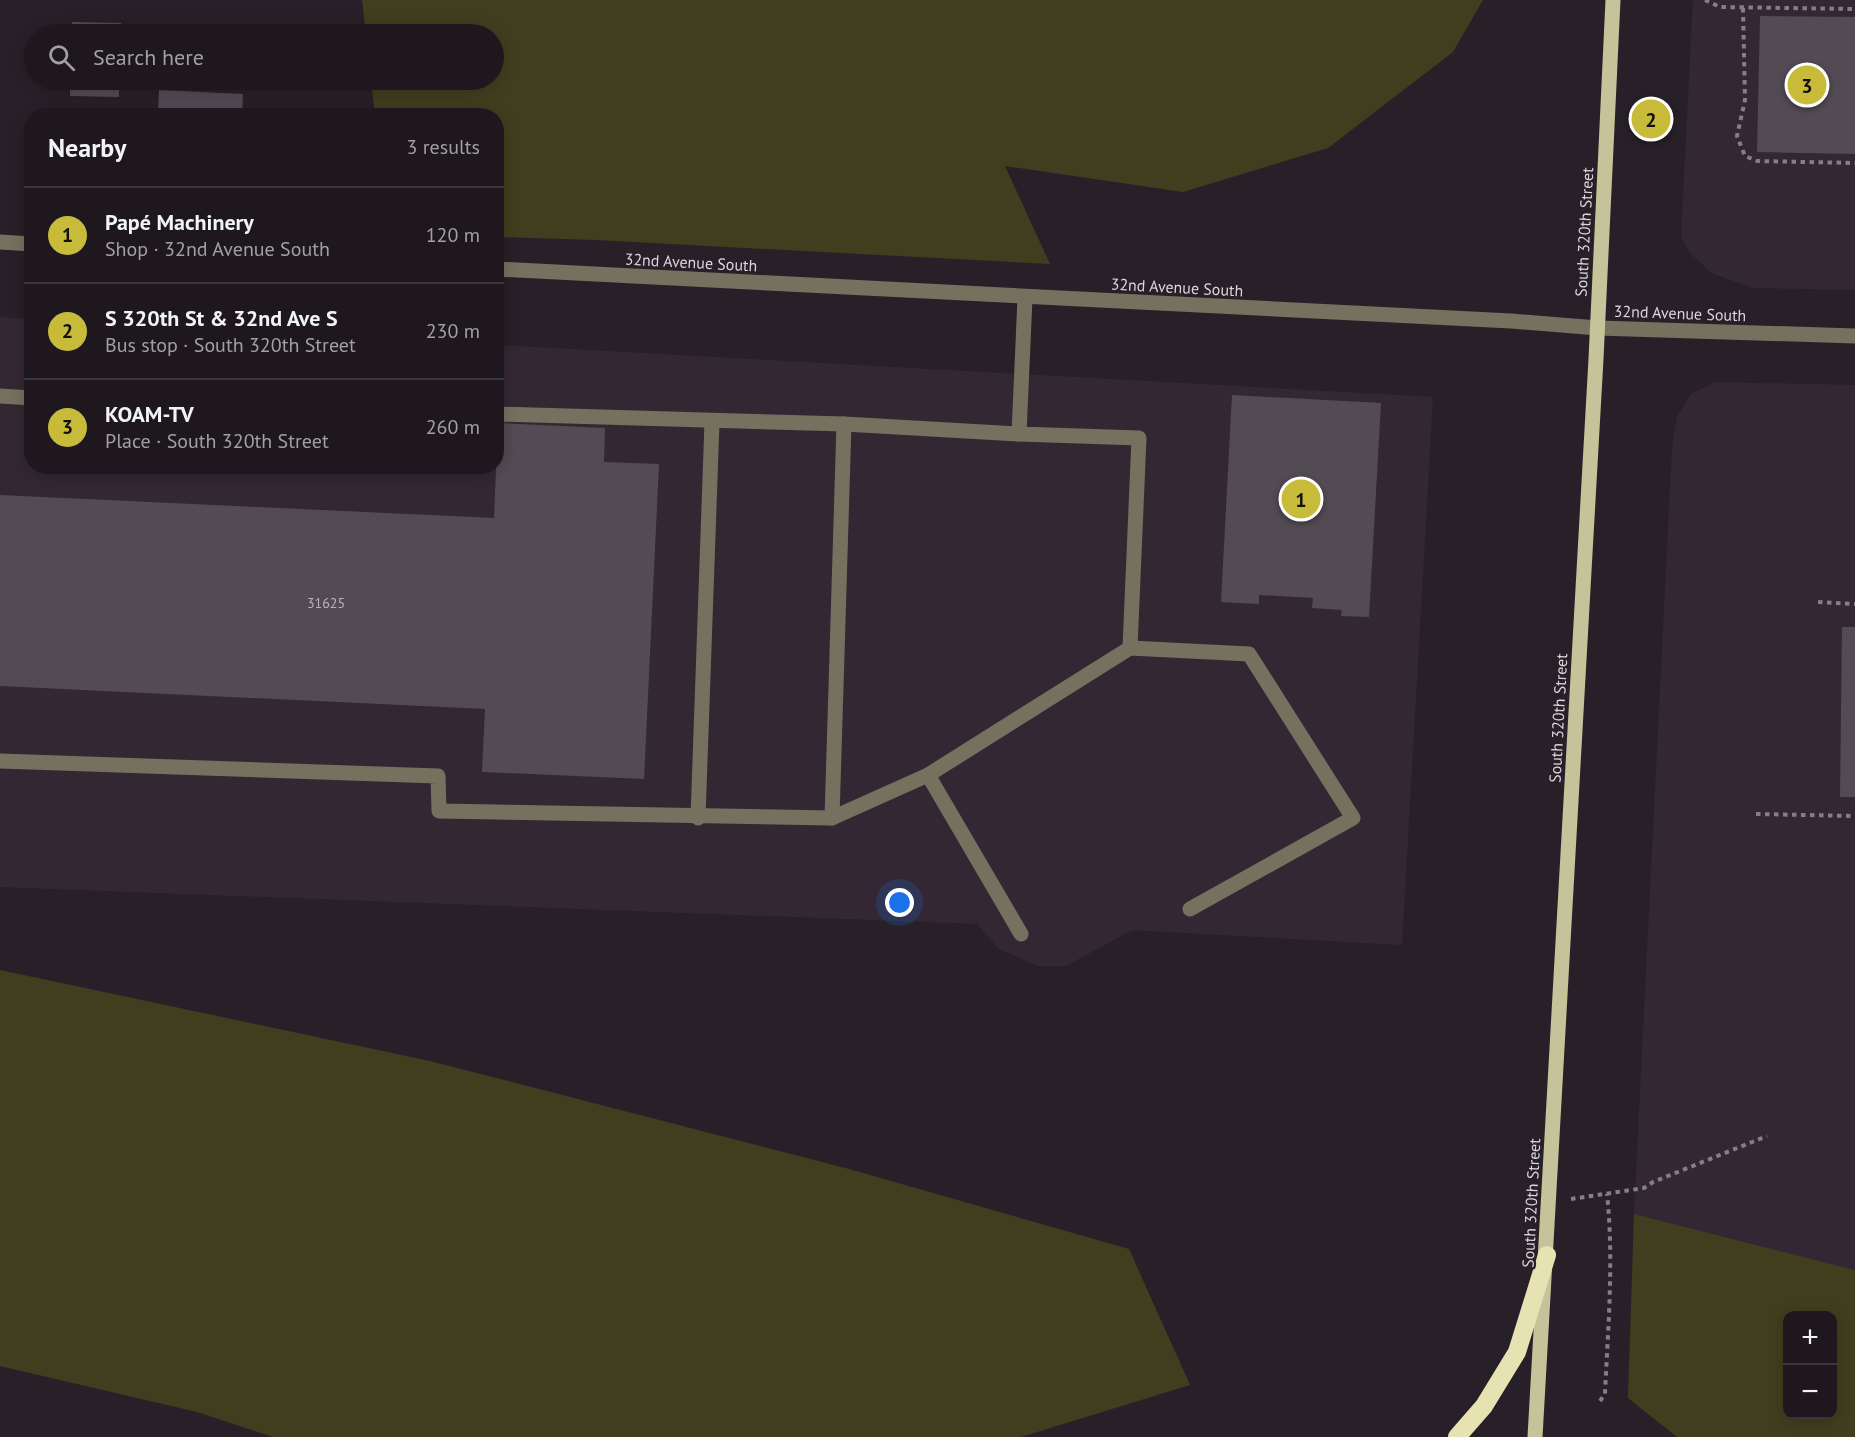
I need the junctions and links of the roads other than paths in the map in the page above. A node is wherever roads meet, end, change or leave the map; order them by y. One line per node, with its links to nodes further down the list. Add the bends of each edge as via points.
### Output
1 (1613, 0): 6 (main road, South 320th Street)
2 (0, 242): 3 (street)
3 (24, 244)
4 (504, 269): 5 (street, 32nd Avenue South)
5 (1025, 298): 6 (street, 32nd Avenue South); 13 (street)
6 (1598, 328): 7 (street, 32nd Avenue South); 21 (main road, South 320th Street)
7 (1855, 336)
8 (0, 396): 9 (street)
9 (24, 398)
10 (504, 414): 11 (street)
11 (712, 422): 12 (street); 17 (street)
12 (844, 424): 13 (street); 18 (street)
13 (1019, 434): 14 (street, via 1139,438)
14 (1130, 648): 16 (street); 19 (street, via 1249,654 1353,818)
15 (0, 761): 17 (street, via 438,776 439,811)
16 (928, 775): 18 (street); 20 (street)
17 (698, 818): 18 (street)
18 (832, 818)
19 (1190, 909)
20 (1021, 934)
21 (1547, 1255): 22 (highway, via 1517,1352 1484,1406); 23 (main road, South 320th Street)
22 (1457, 1437)
23 (1535, 1437)

